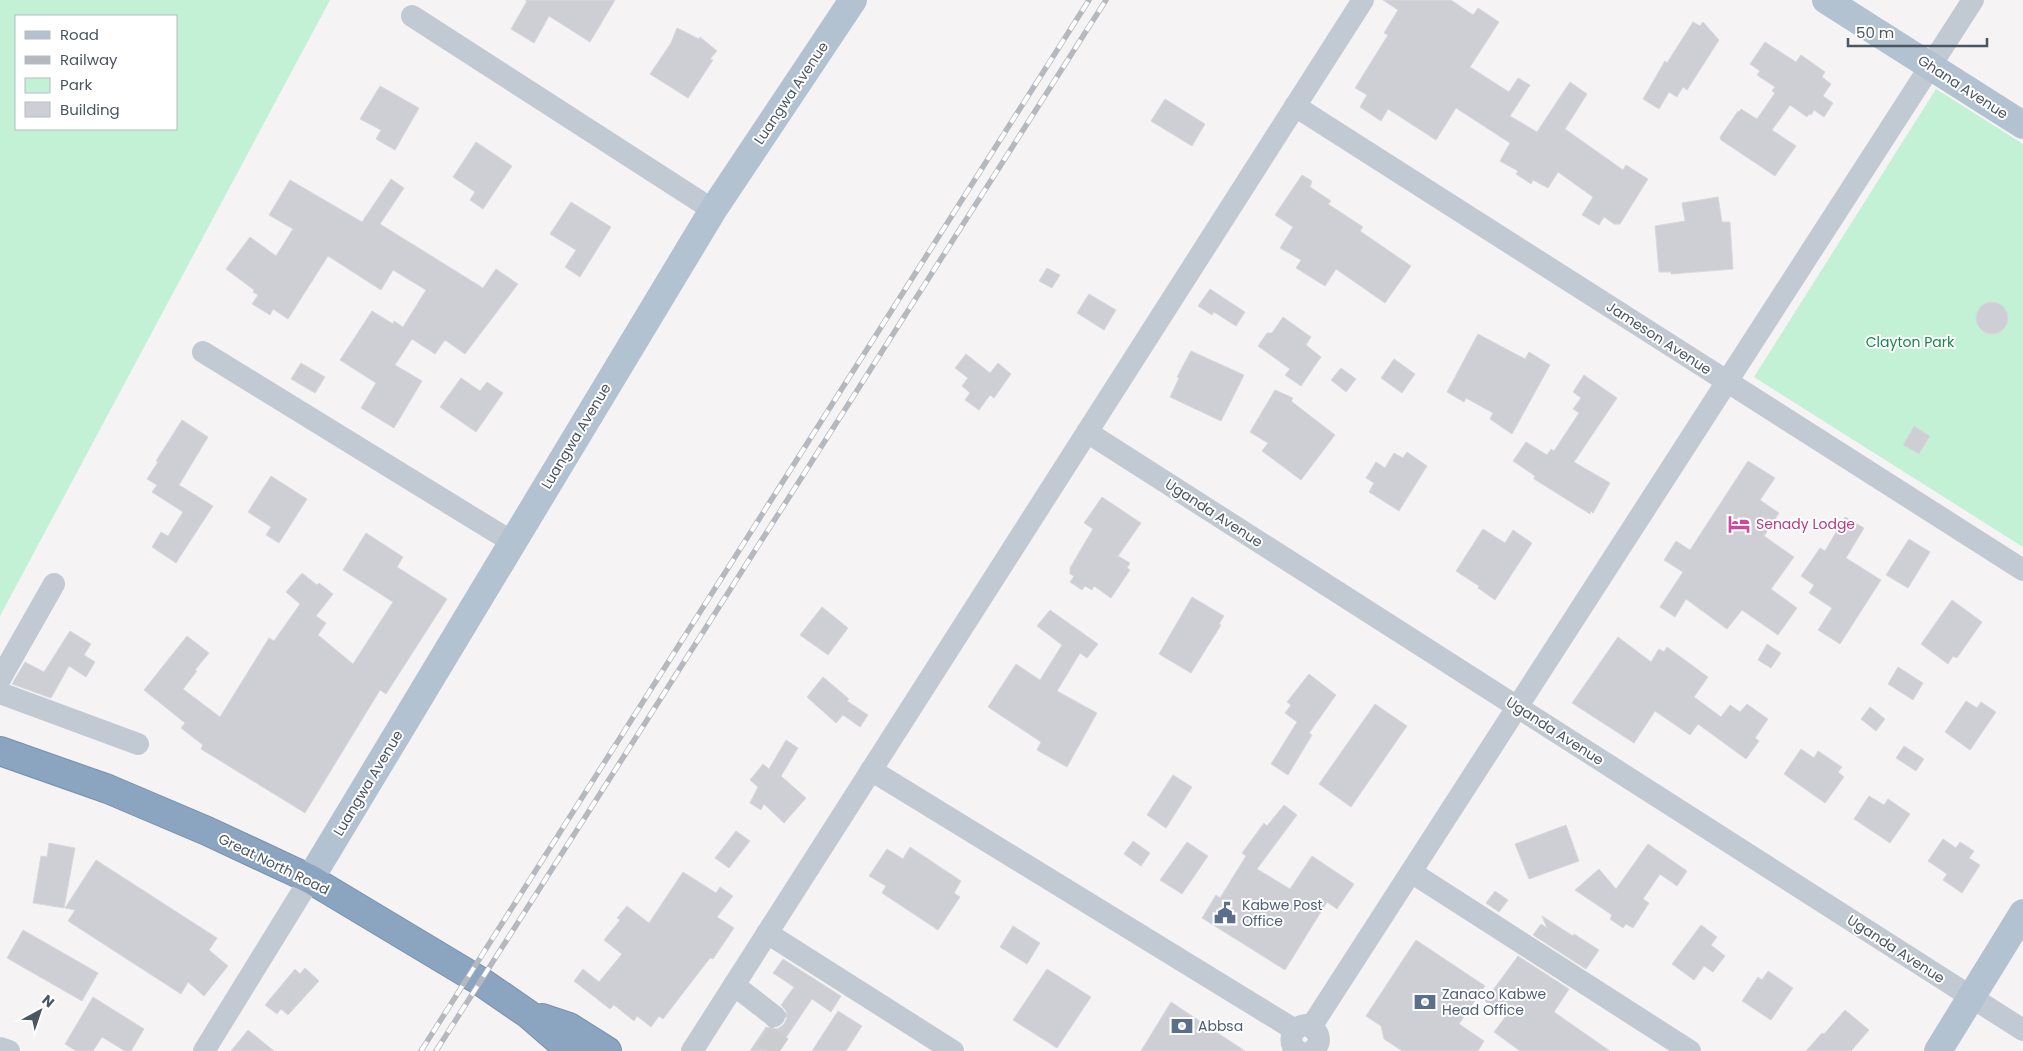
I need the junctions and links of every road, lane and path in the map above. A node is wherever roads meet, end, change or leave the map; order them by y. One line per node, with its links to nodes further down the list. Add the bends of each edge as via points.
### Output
1 (853, 0): 9 (main road, Luangwa Avenue)
2 (1363, 0): 7 (street)
3 (1826, 0): 6 (main road, Ghana Avenue)
4 (1973, 0): 6 (street)
5 (412, 16): 9 (street)
6 (1930, 66): 8 (main road, Ghana Avenue); 11 (street)
7 (1295, 106): 11 (street, Jameson Avenue); 12 (street)
8 (2023, 125)
9 (713, 210): 13 (main road, Luangwa Avenue)
10 (203, 352): 13 (street)
11 (1727, 382): 14 (street, Jameson Avenue); 18 (street)
12 (1087, 432): 18 (street, Uganda Avenue); 21 (street)
13 (512, 542): 23 (main road, Luangwa Avenue)
14 (2023, 570)
15 (54, 584): 16 (street)
16 (0, 679)
17 (0, 693): 19 (street)
18 (1517, 707): 22 (street); 27 (street, Uganda Avenue)
19 (138, 744)
20 (0, 751): 23 (highway, Great North Road, via 108,789)
21 (871, 770): 25 (street); 31 (street)
22 (1411, 872): 31 (street); 39 (street)
23 (310, 879): 28 (highway, Great North Road, via 475,978); 34 (street)
24 (2023, 913): 27 (main road)
25 (767, 933): 26 (street); 38 (street)
26 (734, 985): 29 (street); 37 (street)
27 (1972, 998): 30 (street, Uganda Avenue); 40 (main road)
28 (528, 1014): 35 (highway, Great North Road); 36 (highway, Great North Road, via 569,1027)
29 (774, 1016)
30 (2023, 1030)
31 (1308, 1043)
32 (0, 1048): 33 (street)
33 (10, 1051)
34 (204, 1051)
35 (570, 1051)
36 (607, 1051)
37 (692, 1051)
38 (953, 1051)
39 (1690, 1051)
40 (1938, 1051)

